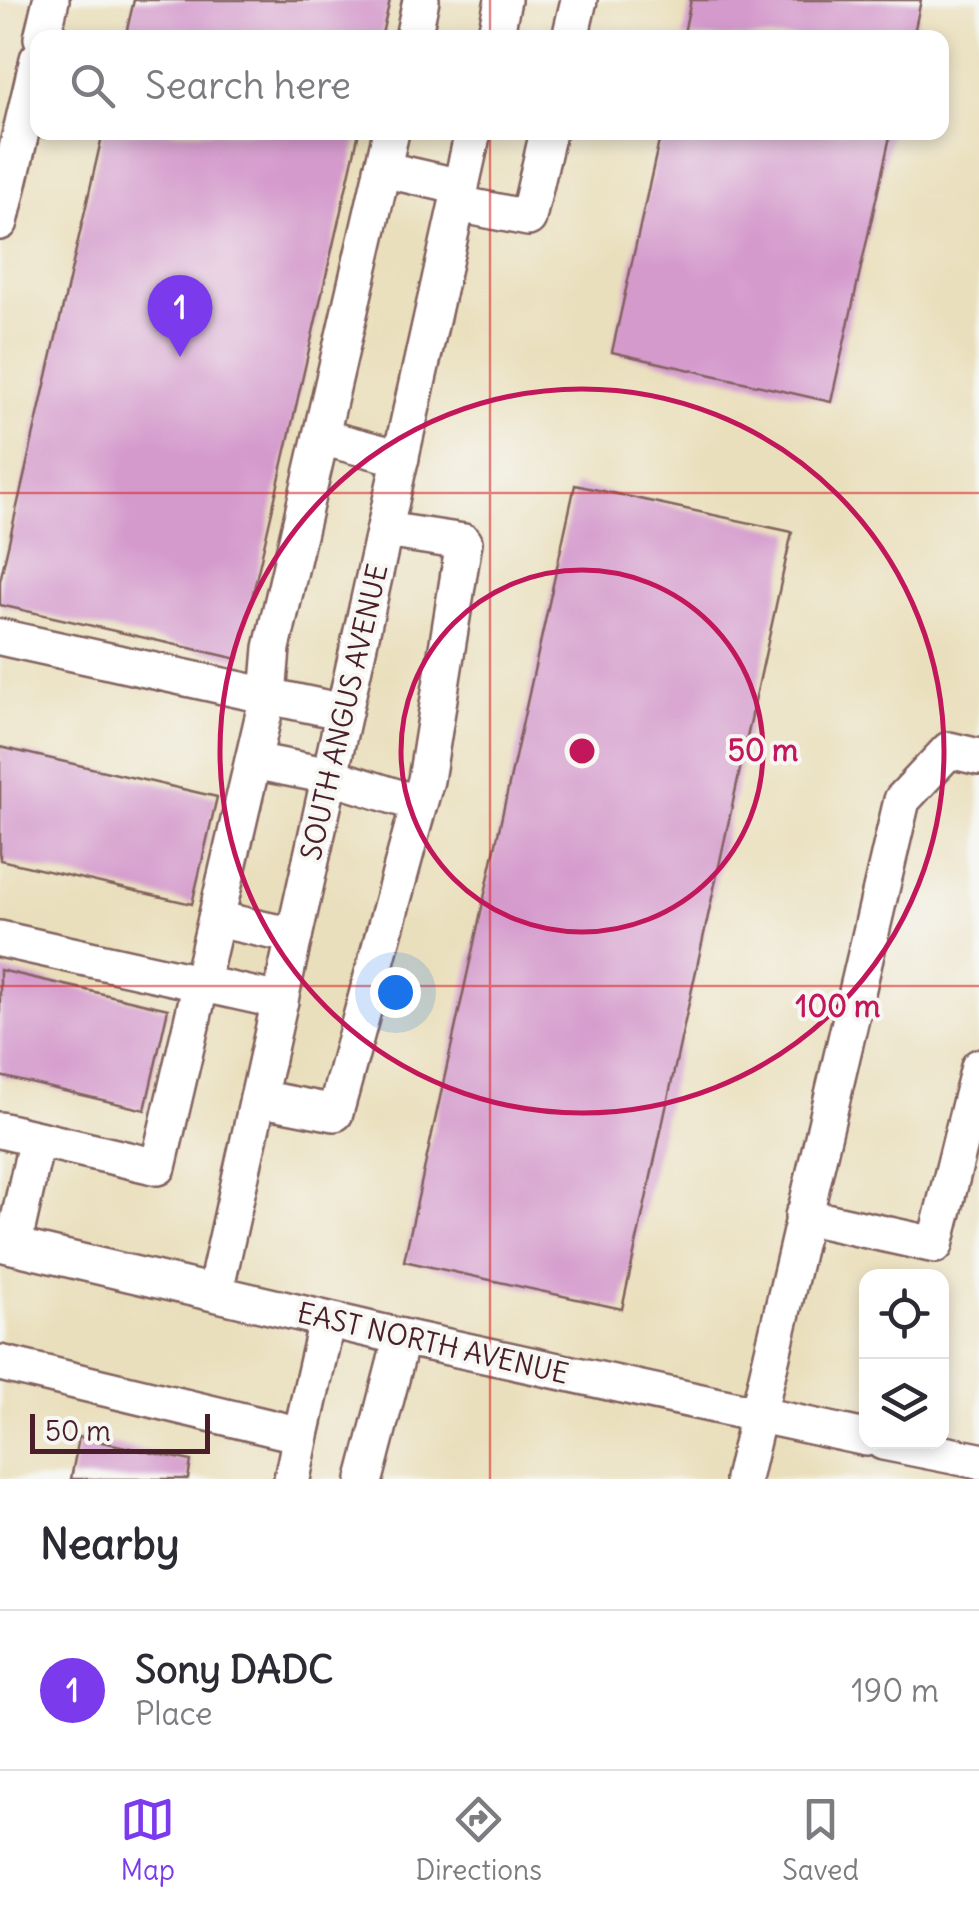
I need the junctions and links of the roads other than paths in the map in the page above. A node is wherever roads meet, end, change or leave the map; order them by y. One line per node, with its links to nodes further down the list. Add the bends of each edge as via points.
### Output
1 (51, 0): 5 (street)
2 (421, 0): 6 (street)
3 (503, 0): 7 (street)
4 (578, 0): 8 (street)
5 (44, 30)
6 (414, 30)
7 (496, 30)
8 (572, 30)
9 (30, 93): 15 (street)
10 (389, 140): 13 (street)
11 (472, 140): 14 (street, SOUTH ANGUS AVENUE)
12 (546, 140): 14 (street, via 528,218)
13 (382, 169): 14 (street); 16 (street)
14 (460, 195): 17 (street, SOUTH ANGUS AVENUE)
15 (0, 222)
16 (320, 437): 17 (street); 20 (street, via 272,648)
17 (401, 458): 18 (street, SOUTH ANGUS AVENUE)
18 (385, 530): 21 (street, SOUTH ANGUS AVENUE); 25 (street, via 464,542)
19 (0, 637): 20 (street)
20 (268, 696): 21 (street); 23 (street)
21 (344, 712): 24 (street, SOUTH ANGUS AVENUE)
22 (964, 753): 35 (street, via 902,800)
23 (253, 761): 24 (street); 26 (street)
24 (330, 776): 25 (street); 27 (street, SOUTH ANGUS AVENUE)
25 (418, 804): 32 (street, via 335,1113)
26 (216, 919): 27 (street); 29 (street)
27 (294, 936): 30 (street, SOUTH ANGUS AVENUE)
28 (0, 939): 29 (street)
29 (201, 984): 30 (street); 34 (street, via 158,1167)
30 (280, 1002): 32 (street, SOUTH ANGUS AVENUE)
31 (979, 1067): 35 (street, via 935,1244)
32 (258, 1098): 37 (street, SOUTH ANGUS AVENUE)
33 (0, 1130): 34 (street)
34 (38, 1139): 36 (street)
35 (803, 1216): 41 (street)
36 (6, 1244): 37 (street, EAST NORTH AVENUE)
37 (215, 1292): 38 (street, EAST NORTH AVENUE)
38 (327, 1320): 39 (street, EAST NORTH AVENUE); 42 (street)
39 (402, 1337): 41 (street, EAST NORTH AVENUE); 47 (street)
40 (0, 1364): 42 (street)
41 (755, 1416): 43 (street, EAST NORTH AVENUE); 48 (street)
42 (302, 1435): 46 (street)
43 (859, 1437)
44 (918, 1449): 45 (street)
45 (979, 1461)
46 (292, 1479)
47 (365, 1479)
48 (743, 1479)

